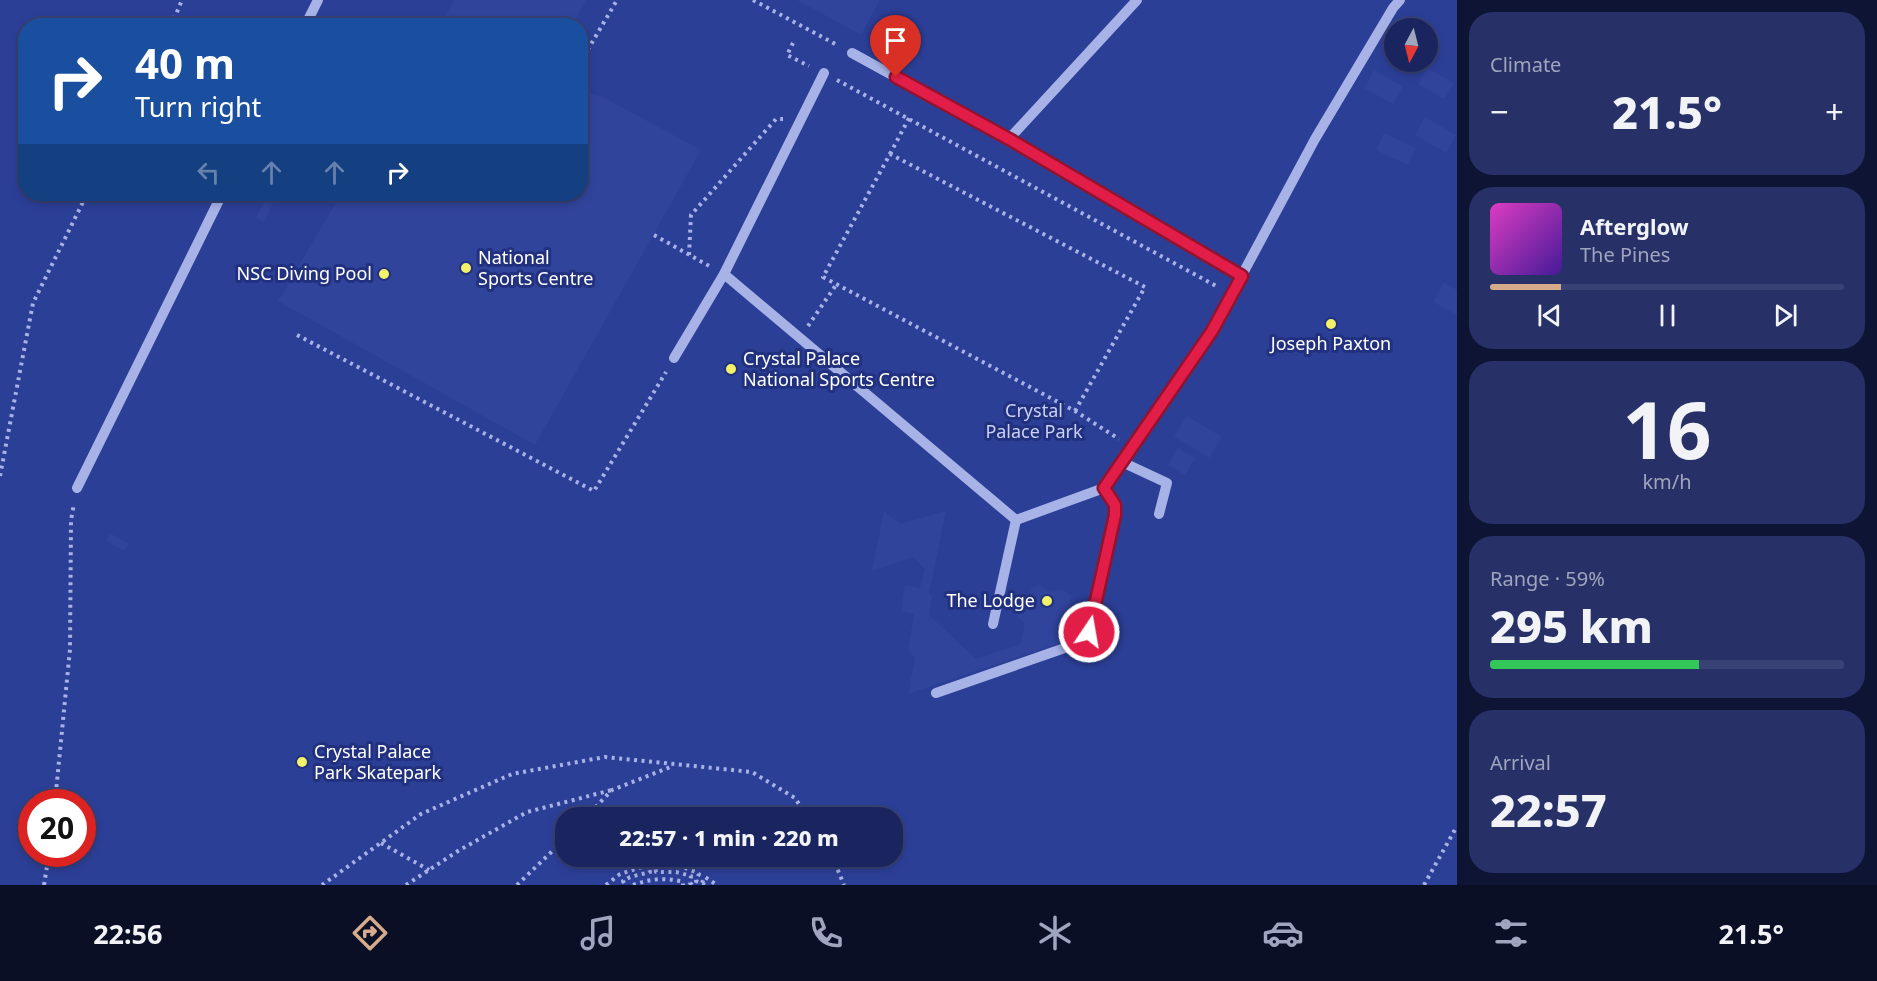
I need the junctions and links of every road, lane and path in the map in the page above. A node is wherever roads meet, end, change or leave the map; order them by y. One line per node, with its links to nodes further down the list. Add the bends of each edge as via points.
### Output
1 (182, 0): 7 (path)
2 (318, 0): 8 (lane)
3 (617, 0): 9 (path)
4 (753, 0): 10 (path)
5 (1137, 0): 15 (lane)
6 (1400, 0): 22 (lane, via 1315,140)
7 (174, 18)
8 (309, 18)
9 (588, 49)
10 (852, 53): 15 (lane)
11 (824, 73): 13 (lane)
12 (867, 95): 14 (path)
13 (802, 118): 20 (path, via 776,119 691,215); 21 (lane)
14 (909, 118): 16 (path); 24 (path)
15 (1009, 139): 22 (lane)
16 (890, 154): 23 (path, via 823,277); 28 (path, via 1145,287)
17 (84, 201): 31 (path, via 33,303)
18 (219, 201): 32 (lane)
19 (654, 235): 20 (path)
20 (689, 255): 21 (path)
21 (724, 274): 26 (lane); 27 (lane)
22 (1242, 276): 24 (lane)
23 (836, 284): 26 (path); 28 (path)
24 (1232, 295): 29 (lane)
25 (297, 335): 27 (path, via 594,491)
26 (799, 339): 35 (lane)
27 (674, 358)
28 (1075, 411): 29 (path)
29 (1132, 448): 30 (lane)
30 (1122, 462): 33 (lane); 34 (lane, via 1167,483)
31 (0, 476)
32 (77, 488): 39 (path, via 71,520 70,649)
33 (1104, 488): 35 (lane); 37 (lane, via 1115,505 1115,515 1089,632 1079,643)
34 (1159, 514)
35 (1016, 520): 36 (lane)
36 (993, 624)
37 (936, 693)
38 (675, 765): 40 (path); 42 (path, via 752,772 795,798); 44 (path, via 605,757 512,774 421,814)
39 (56, 789)
40 (612, 790): 41 (path); 48 (path, via 527,812)
41 (596, 807)
42 (801, 807)
43 (1457, 826): 62 (path)
44 (381, 843): 48 (path); 52 (path)
45 (555, 849): 54 (path)
46 (47, 867): 51 (path)
47 (837, 867): 61 (path)
48 (429, 870): 53 (path)
49 (646, 883): 57 (path); 58 (path, via 665,879)
50 (703, 884): 59 (path, via 696,881 699,874 690,869 655,865 656,872 691,876); 60 (path, via 705,877)
51 (45, 885)
52 (322, 885)
53 (406, 885)
54 (517, 885)
55 (606, 885): 56 (path, via 620,874 648,865 650,872 630,877 623,881)
56 (625, 885)
57 (633, 885)
58 (683, 885)
59 (693, 885)
60 (717, 885)
61 (844, 885)
62 (1424, 885)

